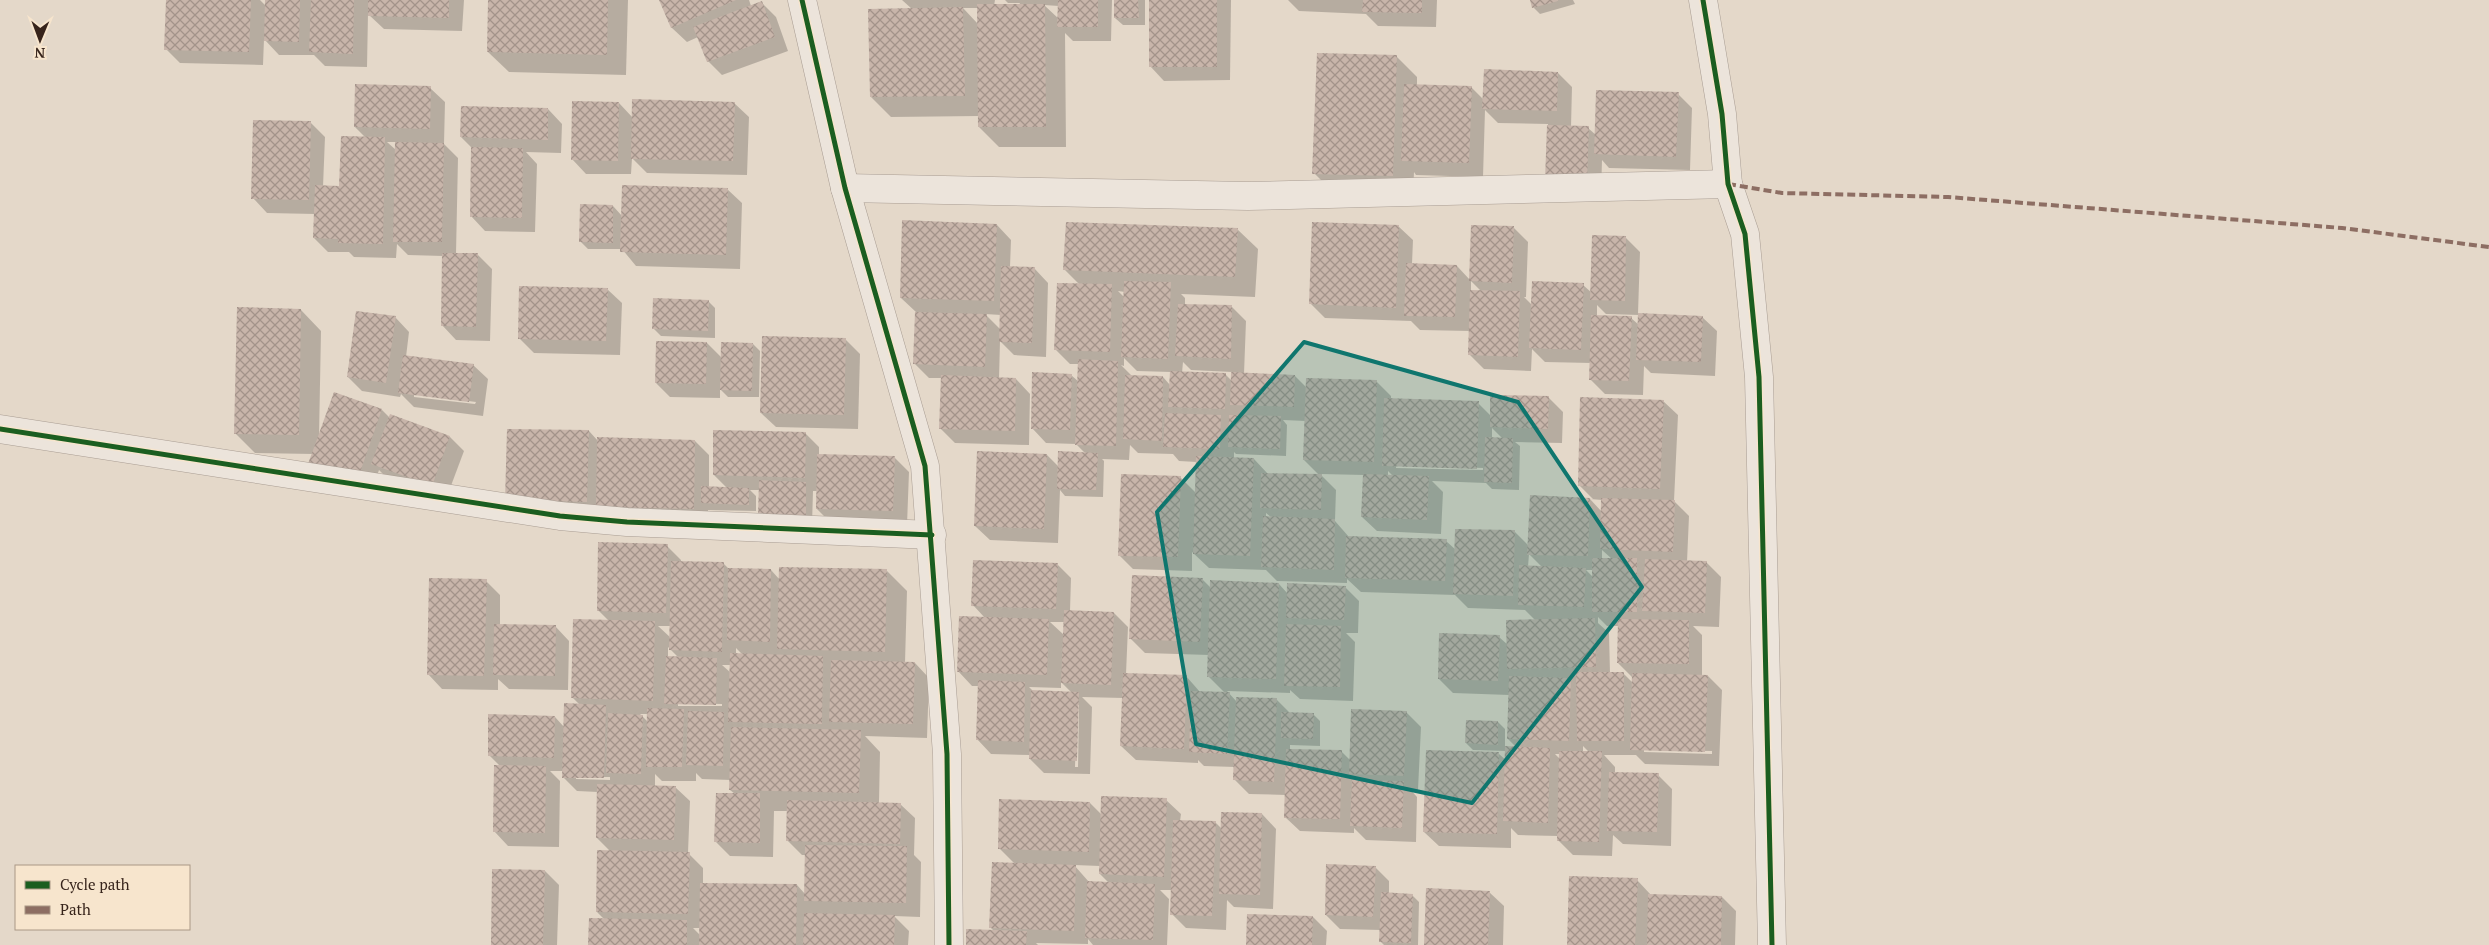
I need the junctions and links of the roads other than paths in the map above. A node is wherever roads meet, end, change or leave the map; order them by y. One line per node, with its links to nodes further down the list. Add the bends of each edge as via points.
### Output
1 (802, 0): 4 (street)
2 (1703, 0): 3 (street, via 1722,114)
3 (1728, 184): 4 (street, via 1248,196); 8 (street, via 1745,234 1759,377)
4 (845, 188): 6 (street, via 925,466)
5 (0, 429): 6 (street, via 560,516 627,522)
6 (932, 535): 7 (street, via 947,754)
7 (949, 945)
8 (1772, 945)

